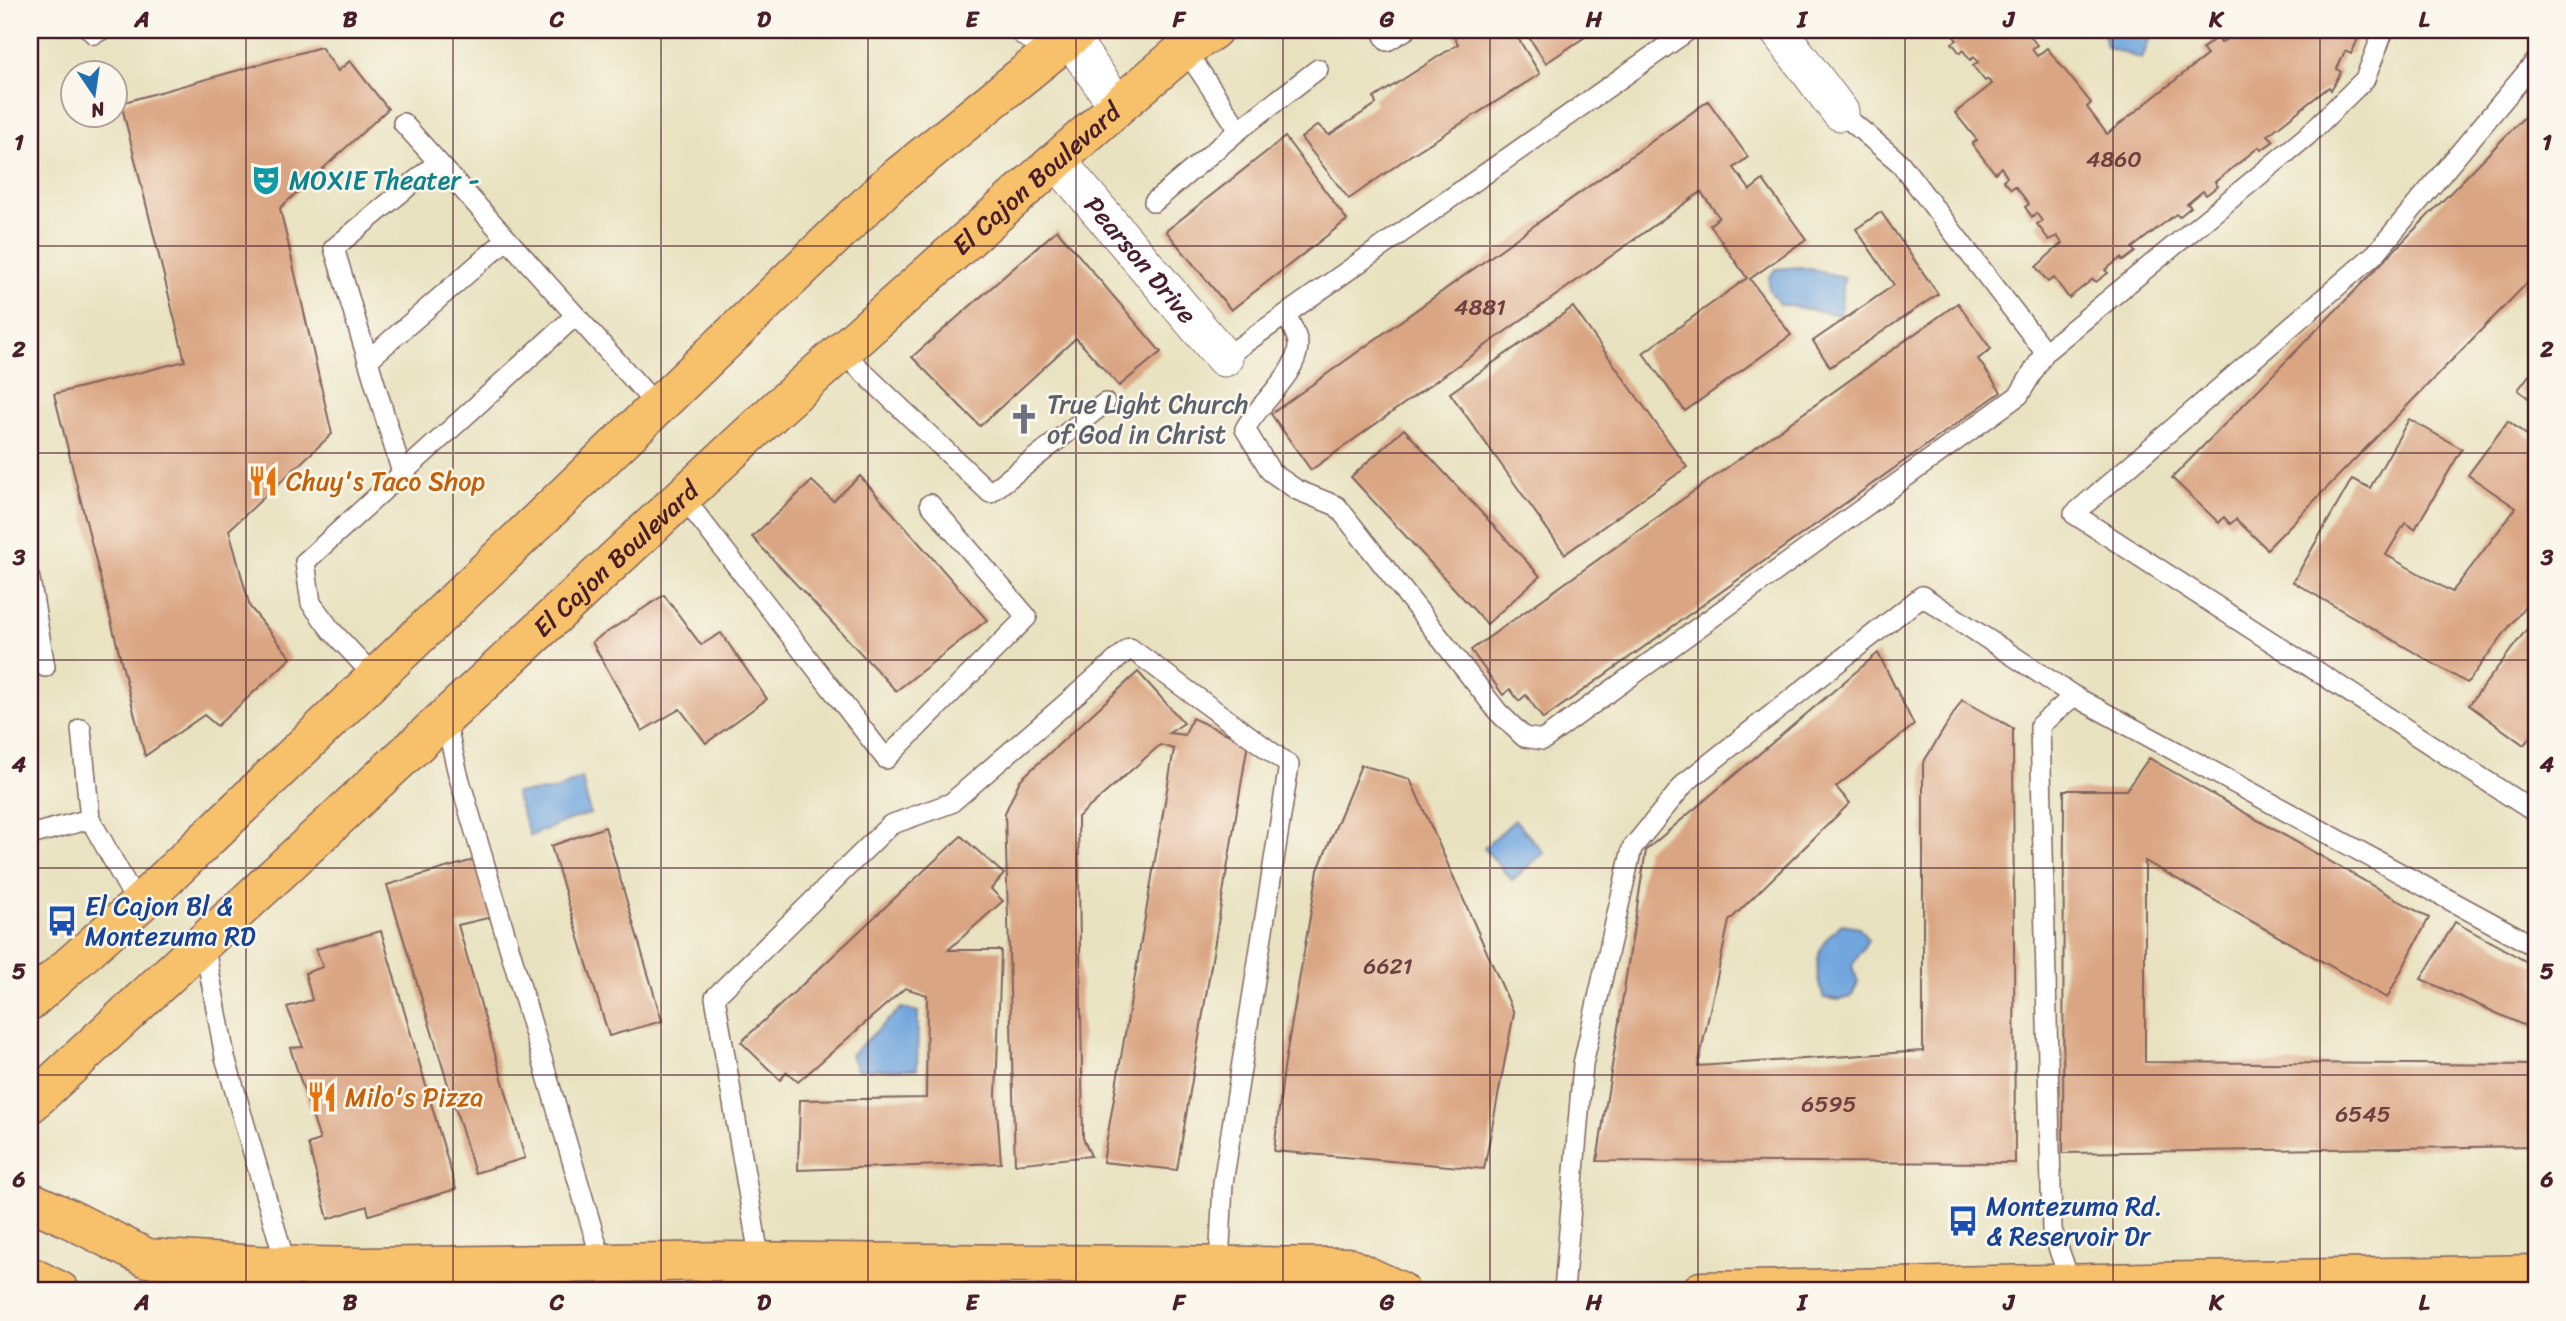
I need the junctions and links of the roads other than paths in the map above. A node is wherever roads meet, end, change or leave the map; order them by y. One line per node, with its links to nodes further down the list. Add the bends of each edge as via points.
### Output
1 (90, 30): 2 (lane, via 94,34)
2 (102, 30)
3 (1030, 30): 9 (street)
4 (1381, 30): 5 (lane, via 1387,41)
5 (1406, 30)
6 (1689, 30): 21 (lane)
7 (1778, 30): 14 (street)
8 (2384, 30): 24 (lane, via 2365,79 2307,136)
9 (1073, 32): 13 (street); 28 (main road, via 889,184)
10 (1199, 40): 13 (main road, El Cajon Boulevard); 16 (lane)
11 (2536, 61): 38 (lane, via 2376,253 2074,514)
12 (1318, 69): 16 (lane)
13 (1118, 106): 18 (main road, El Cajon Boulevard)
14 (1840, 112): 24 (lane, via 1900,163)
15 (403, 123): 17 (lane)
16 (1238, 130): 19 (lane)
17 (438, 162): 20 (lane); 26 (lane, via 334,248)
18 (1058, 162): 23 (main road, El Cajon Boulevard); 25 (street, Pearson Drive)
19 (1154, 202)
20 (507, 239): 22 (lane); 26 (lane)
21 (1286, 314): 24 (lane, via 1299,343 1296,358 1245,429 1271,472 1297,490 1337,506 1498,712 1524,737 1543,740 2019,395); 25 (lane)
22 (575, 316): 28 (lane); 29 (lane)
23 (842, 352): 27 (lane, via 989,493); 30 (main road, El Cajon Boulevard)
24 (2045, 352)
25 (1224, 358)
26 (368, 360): 29 (lane)
27 (1105, 403)
28 (657, 406): 34 (main road)
29 (402, 473): 34 (lane, via 304,562 312,603)
30 (683, 497): 31 (lane, via 886,759 1027,617); 36 (main road, El Cajon Boulevard)
31 (930, 504)
32 (30, 579): 33 (lane)
33 (45, 667)
34 (375, 677): 41 (main road)
35 (2074, 696): 43 (lane); 53 (lane, via 2040,725 2052,1230); 57 (lane, via 1922,596 1686,782 1632,848 1583,1064)
36 (445, 718): 42 (main road, El Cajon Boulevard); 47 (lane, via 457,774)
37 (81, 729): 39 (lane)
38 (2536, 813)
39 (90, 819): 40 (lane); 41 (lane)
40 (30, 835)
41 (138, 905): 44 (main road)
42 (204, 943): 45 (main road, El Cajon Boulevard); 49 (lane, via 225,1057)
43 (2536, 947)
44 (30, 1001)
45 (30, 1104)
46 (30, 1202): 49 (main road, via 147,1258)
47 (602, 1262): 48 (main road); 49 (main road)
48 (772, 1262): 50 (main road); 50 (lane, via 715,997 890,825 951,803 1130,648 1289,765 1223,1183); 55 (main road)
49 (286, 1265)
50 (1219, 1266): 56 (main road, via 1348,1267)
51 (2536, 1274): 53 (main road)
52 (30, 1276): 54 (main road)
53 (2071, 1284): 58 (main road)
54 (60, 1291)
55 (737, 1291)
56 (1400, 1291)
57 (1564, 1291)
58 (1701, 1291)

